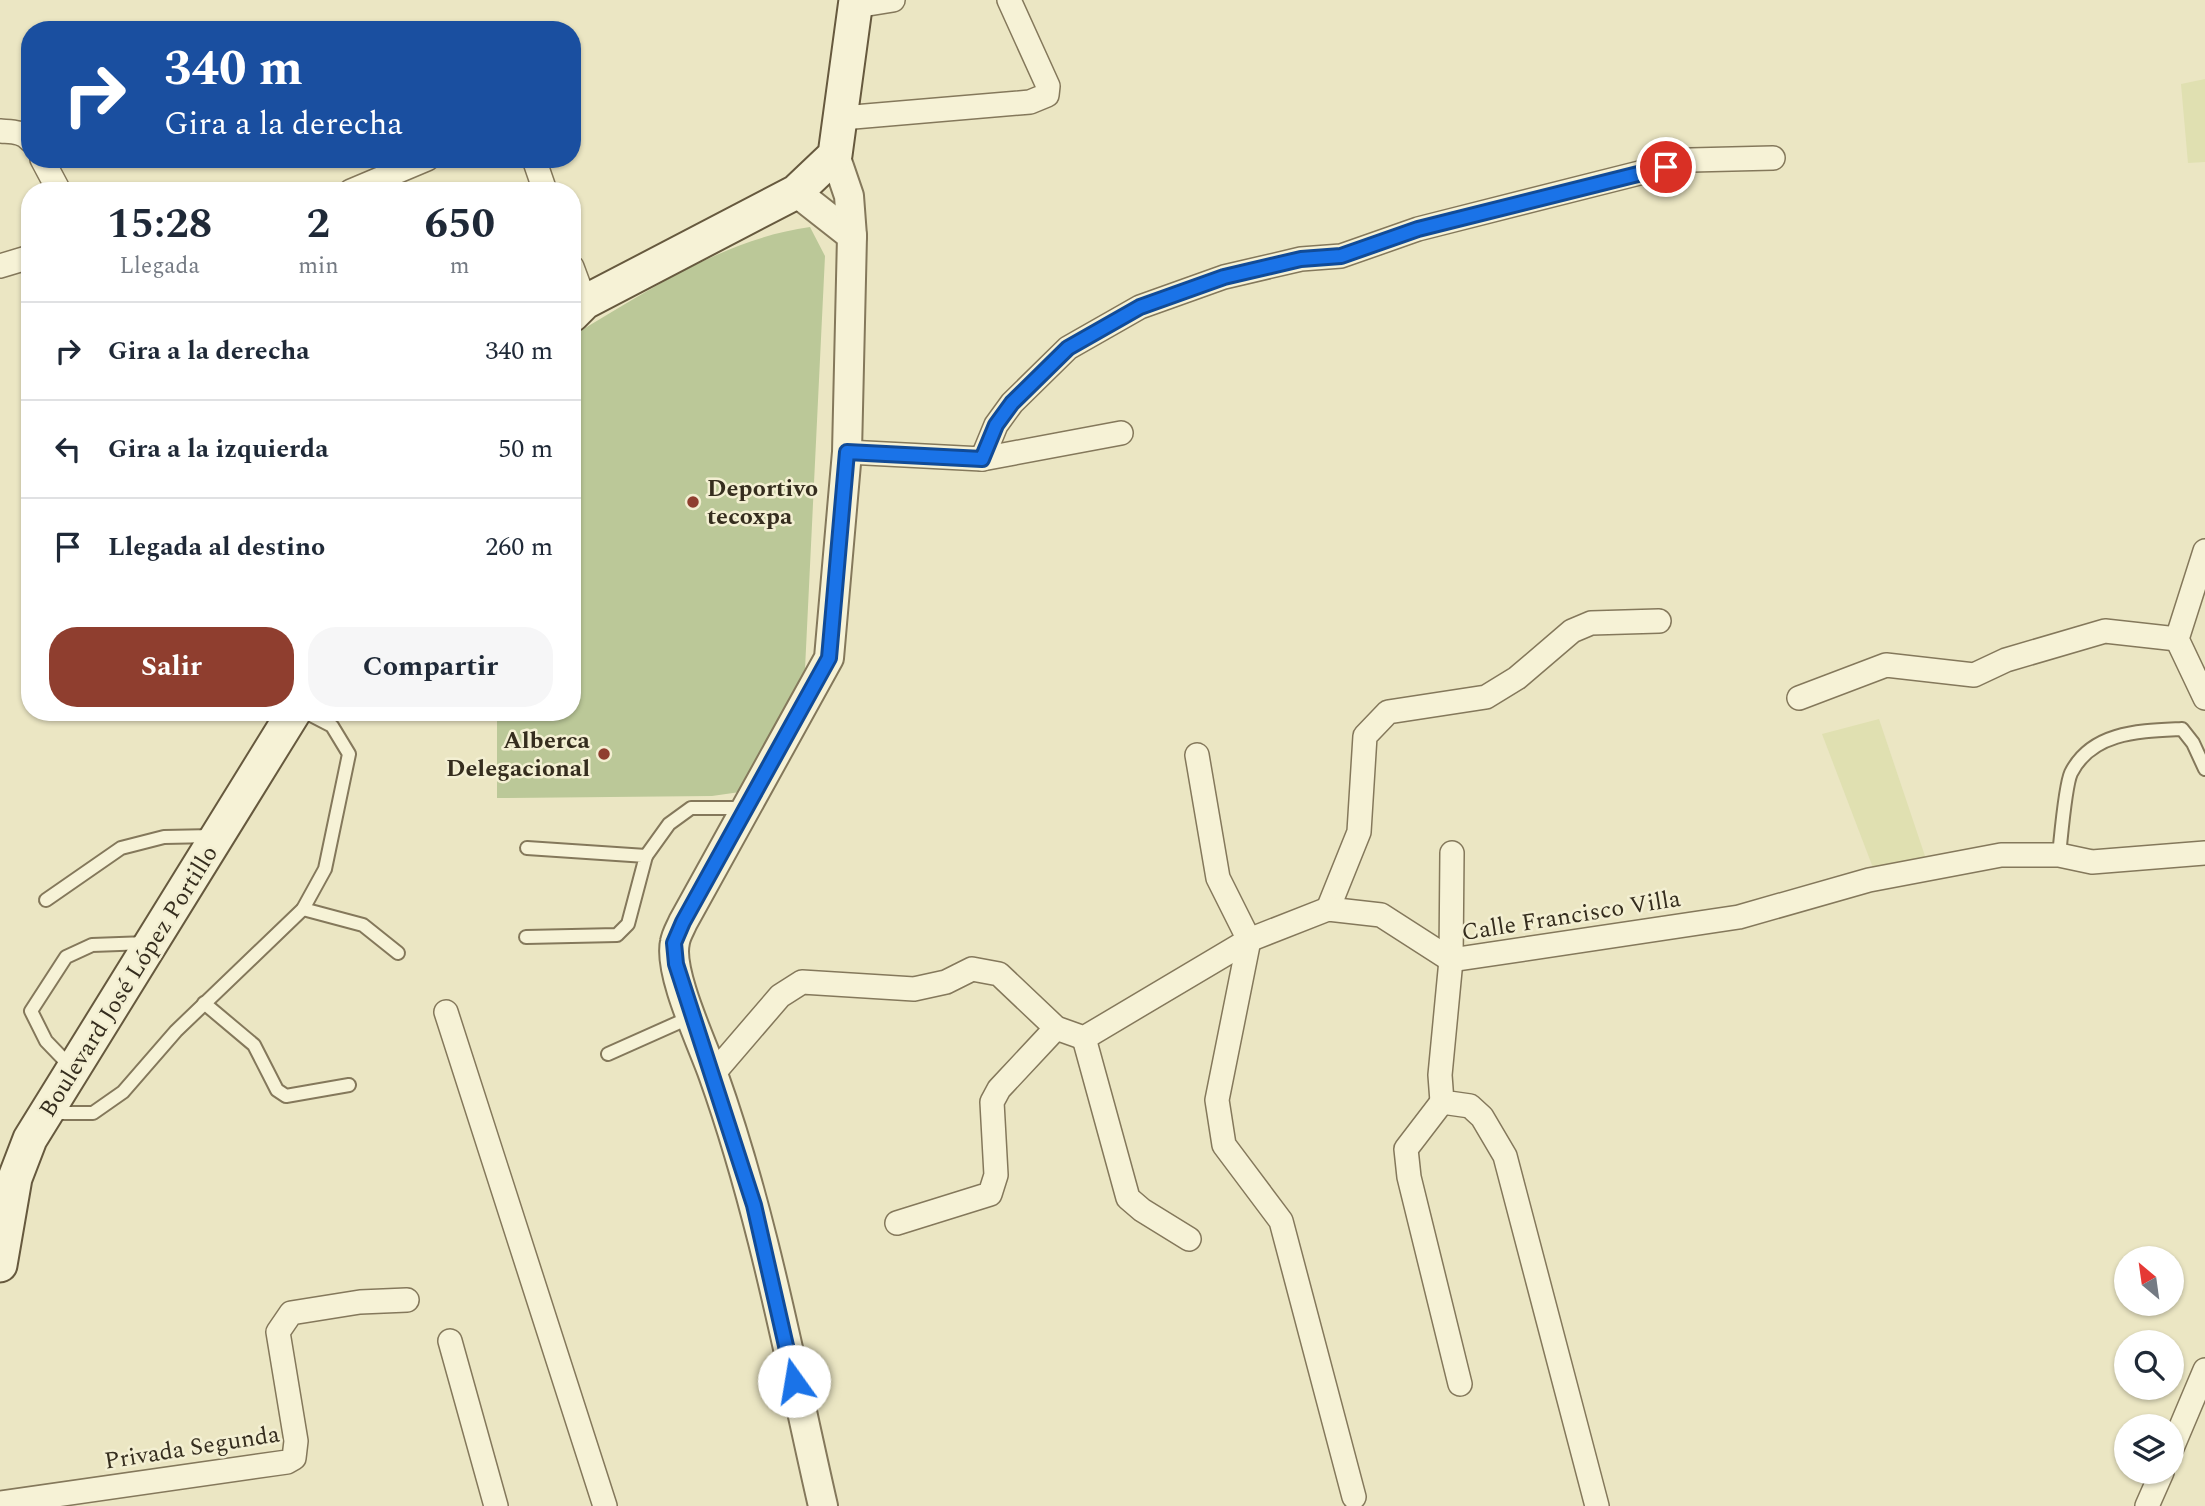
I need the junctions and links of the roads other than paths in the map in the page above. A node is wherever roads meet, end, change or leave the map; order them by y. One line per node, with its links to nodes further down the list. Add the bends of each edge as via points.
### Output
1 (893, 0): 3 (street)
2 (1009, 0): 4 (street, via 1048,86 1047,95 1030,102)
3 (856, 3): 4 (main road)
4 (842, 118): 7 (main road)
5 (0, 131): 6 (street)
6 (21, 134)
7 (835, 155): 11 (main road); 12 (street, via 849,196)
8 (1773, 158): 18 (street, via 1691,160 1418,229 1341,256 1301,259 1224,277 1140,307 1068,348 1012,403 996,425)
9 (407, 168): 10 (street)
10 (376, 182)
11 (796, 192): 12 (street); 15 (main road)
12 (852, 236): 17 (street)
13 (21, 259): 14 (street)
14 (0, 265)
15 (581, 308)
16 (1121, 433): 18 (street)
17 (847, 452): 18 (street); 28 (street, via 829,658)
18 (982, 459)
19 (2205, 551): 21 (street)
20 (1659, 621): 37 (street, via 1591,623 1572,631 1517,678 1486,697 1388,712 1365,736 1359,832)
21 (2177, 639): 22 (street, via 2105,631 2006,660 1974,675 1886,665); 23 (street)
22 (1799, 698)
23 (2205, 698)
24 (288, 721): 29 (main road, Boulevard José López Portillo)
25 (322, 721): 36 (lane, via 332,726 349,754 325,869)
26 (1197, 755): 39 (street, via 1218,878)
27 (2205, 769): 33 (lane, via 2182,729 2132,732 2094,745 2071,774)
28 (746, 808): 34 (lane, via 691,808 670,824); 45 (street, via 674,943)
29 (218, 835): 35 (lane, via 164,837 121,848); 40 (main road, Boulevard José López Portillo)
30 (527, 848): 34 (lane)
31 (1452, 852): 42 (street)
32 (2205, 853): 33 (street, Calle Francisco Villa, via 2092,862)
33 (2059, 855): 42 (street, Calle Francisco Villa, via 2001,855 1869,880 1739,917)
34 (646, 856): 38 (lane, via 628,924 617,934)
35 (46, 900)
36 (303, 909): 41 (lane, via 363,925); 43 (lane)
37 (1328, 909): 39 (street, Calle Francisco Villa); 42 (street, Calle Francisco Villa, via 1381,915)
38 (526, 937)
39 (1250, 940): 47 (street, Calle Francisco Villa); 64 (street, via 1217,1100 1224,1144 1281,1221)
40 (151, 943): 49 (main road, Boulevard José López Portillo); 49 (lane, via 92,945 65,957 31,1010 46,1041)
41 (398, 953)
42 (1451, 960): 52 (street, via 1440,1075)
43 (204, 1003): 51 (lane, via 254,1045 277,1090 286,1097); 53 (lane, via 123,1092 93,1113)
44 (446, 1012): 67 (street)
45 (691, 1017): 48 (lane); 50 (street)
46 (1056, 1028): 47 (street); 50 (street, via 999,974 972,969 946,982 914,989 802,982 780,996); 55 (street, via 992,1102 996,1175 990,1194)
47 (1084, 1038): 56 (street, via 1128,1198)
48 (608, 1054)
49 (73, 1069): 53 (main road, Boulevard José López Portillo)
50 (713, 1074): 68 (street, via 754,1205)
51 (349, 1084)
52 (1442, 1102): 61 (street, via 1406,1149); 69 (street, via 1470,1106 1482,1117 1505,1156)
53 (46, 1113): 54 (main road, Boulevard José López Portillo)
54 (8, 1176): 57 (main road, Boulevard José López Portillo)
55 (897, 1223)
56 (1189, 1239)
57 (0, 1265)
58 (407, 1300): 65 (street, Privada Segunda, via 360,1301 291,1314 278,1332 296,1441 294,1458 287,1462)
59 (450, 1341): 66 (street)
60 (2205, 1370): 62 (street)
61 (1460, 1384)
62 (2184, 1420)
63 (2157, 1484): 70 (street)
64 (1354, 1497)
65 (0, 1503)
66 (496, 1506)
67 (605, 1506)
68 (823, 1506)
69 (1597, 1506)
70 (2147, 1506)

